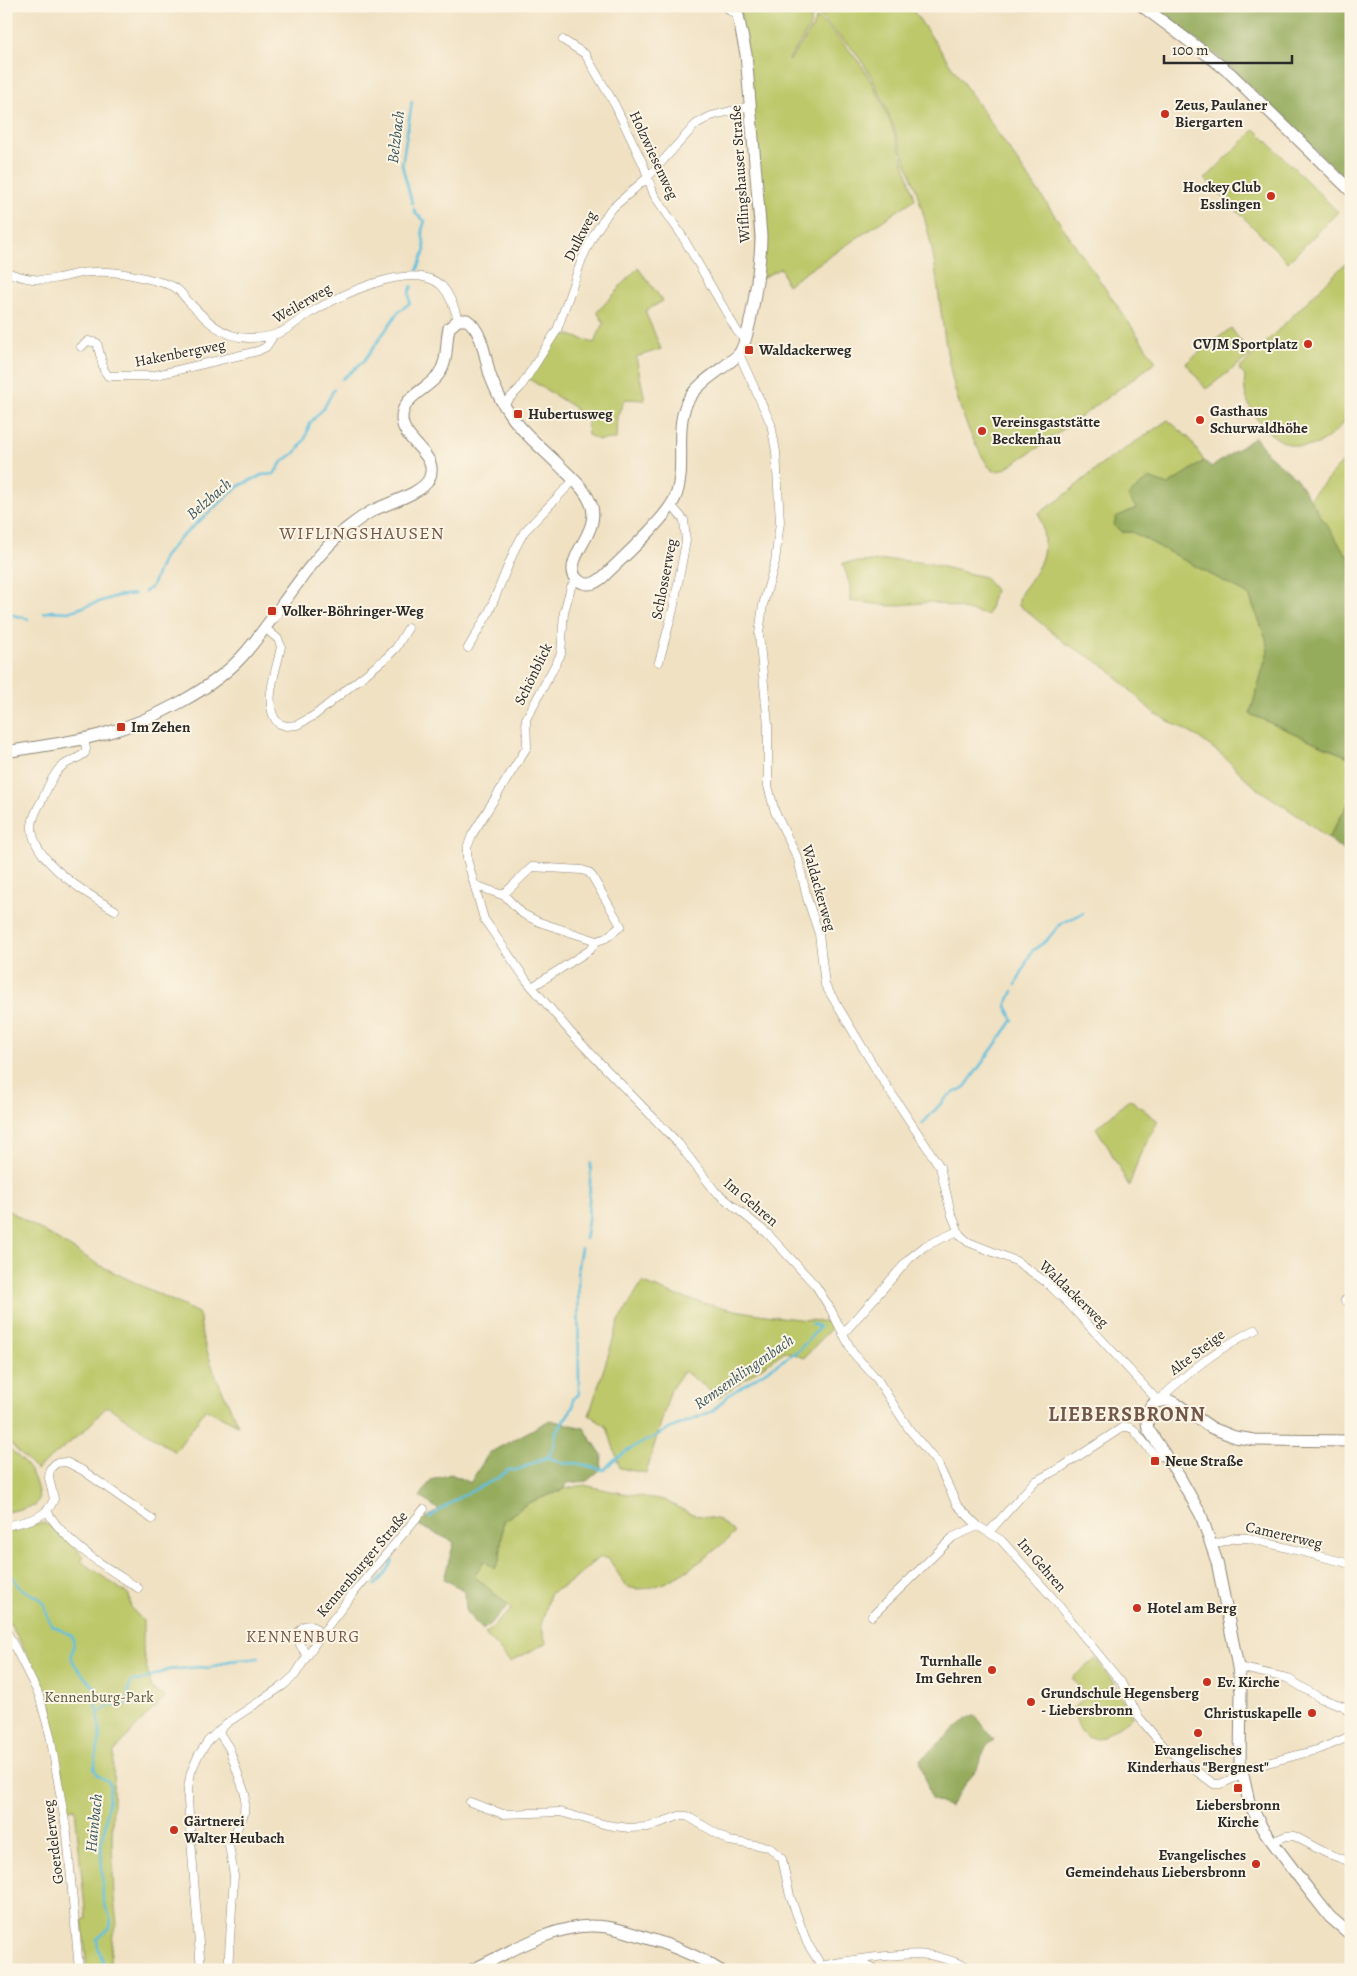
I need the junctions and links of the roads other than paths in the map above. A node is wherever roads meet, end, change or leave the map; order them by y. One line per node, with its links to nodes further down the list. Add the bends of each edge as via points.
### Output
1 (724, 6): 3 (street, via 730,11)
2 (1142, 6): 7 (street, via 1231,74)
3 (737, 9): 5 (street, Wiflingshauser Straße, via 745,47)
4 (563, 40): 6 (street, Holzwiesenweg, via 584,54 618,110)
5 (750, 106): 6 (street, Dulkweg, via 699,122); 11 (street, Wiflingshauser Straße, via 761,243)
6 (648, 177): 11 (street, Holzwiesenweg, via 656,198); 14 (street, Dulkweg, via 610,210 595,231 557,330 520,388)
7 (1351, 191)
8 (6, 272): 10 (street, Weilerweg, via 24,278 55,279 102,272 150,280 175,287 209,323 225,332 246,338)
9 (458, 320): 10 (street, Weilerweg, via 442,286 431,279 412,276 344,295); 14 (street, via 467,320 475,327); 18 (street, via 449,328 446,358 441,371 410,400 402,416 407,434 431,464 428,482 368,514 341,533 322,552)
10 (274, 335): 12 (street, Hakenbergweg, via 266,347 258,351 147,376 108,376 104,372 97,343 88,341)
11 (745, 340): 13 (street, Wiflingshauser Straße)
12 (81, 347)
13 (739, 354): 16 (street, Wiflingshauser Straße, via 698,388 688,402 683,422 679,481); 30 (street, Waldackerweg, via 771,424 776,452 780,522 776,562 763,605 759,634 771,800 798,859 819,934 825,985 940,1167)
14 (504, 404): 15 (street, via 518,424)
15 (574, 480): 17 (street, via 585,493 592,511 590,528 574,564); 20 (street, via 524,532 489,612)
16 (670, 505): 17 (street, Wiflingshauser Straße, via 599,580 590,584); 21 (street, Schlosserweg, via 684,520 686,542)
17 (577, 579): 24 (street, Schönblick, via 571,587 564,612 561,654 526,719 526,749 469,842 467,859)
18 (265, 628): 19 (street, via 281,646 271,690 272,713 278,723 289,726 316,715 383,661 396,648); 22 (street, via 242,658 210,684 151,715)
19 (408, 628)
20 (468, 648)
21 (659, 662)
22 (84, 738): 23 (street); 26 (street, via 85,753 63,766 50,783 34,817 33,833 46,856 68,880)
23 (6, 752)
24 (475, 885): 25 (street); 28 (street, Schönblick, via 488,927)
25 (503, 895): 27 (street, via 522,913 539,922); 27 (street, via 534,867 585,871 592,876 621,926)
26 (115, 910)
27 (597, 941): 28 (street, via 590,950)
28 (532, 987): 29 (street, Schönblick)
29 (613, 1075): 32 (street, Im Gehren, via 678,1143 715,1191 768,1234 811,1281 828,1302)
30 (958, 1231): 32 (street, via 925,1246 910,1258); 33 (street, Waldackerweg, via 968,1242 1016,1261 1046,1282)
31 (1255, 1330): 33 (street, Alte Steige, via 1216,1353)
32 (843, 1334): 40 (street, Im Gehren, via 853,1353 877,1379 909,1429 938,1464 955,1503)
33 (1158, 1401): 34 (street, via 1171,1401 1208,1426 1240,1438); 35 (street, via 1149,1409 1145,1420)
34 (1351, 1441)
35 (1166, 1456): 41 (street, via 1155,1456 1133,1429 1123,1427 1034,1482); 42 (street, via 1201,1515)
36 (424, 1509): 47 (street, Kennenburger Straße)
37 (47, 1512): 38 (street, via 54,1499 50,1469 56,1463 66,1462); 39 (street, via 38,1518); 44 (street, via 80,1547)
38 (152, 1519)
39 (6, 1526)
40 (978, 1526): 41 (street, Im Gehren); 45 (street, via 953,1538)
41 (989, 1532): 53 (street, Im Gehren, via 1016,1556 1082,1633 1123,1686 1138,1716 1163,1746 1214,1784)
42 (1212, 1544): 43 (street, Camererweg, via 1248,1538); 49 (street)
43 (1351, 1564)
44 (138, 1588)
45 (872, 1616)
46 (6, 1630): 60 (street, Goerdelerweg, via 39,1695 52,1743 68,1834)
47 (320, 1636): 48 (street, Kennenburger Straße); 48 (street, Kennenburger Straße, via 317,1628 312,1626 298,1631 299,1646)
48 (308, 1655): 51 (street, Kennenburger Straße, via 288,1682)
49 (1238, 1667): 50 (street, via 1287,1678); 53 (street)
50 (1351, 1712)
51 (218, 1731): 61 (street, Kennenburger Straße, via 198,1756 188,1788); 62 (street, via 229,1748 245,1794 244,1814 229,1845 234,1885)
52 (1351, 1736): 53 (street)
53 (1242, 1773): 55 (street, via 1251,1807)
54 (470, 1802): 59 (street, via 503,1814 560,1812 629,1828 648,1827 688,1816 729,1842 769,1847 782,1859 807,1944)
55 (1272, 1842): 56 (street, via 1294,1836); 57 (street, via 1330,1917)
56 (1351, 1862)
57 (1351, 1935)
58 (857, 1960): 59 (street); 66 (street); 67 (street, via 926,1954)
59 (821, 1965): 65 (street)
60 (79, 1970)
61 (201, 1970)
62 (228, 1970)
63 (472, 1970): 64 (street, via 548,1935 593,1926 621,1930 660,1942)
64 (718, 1970)
65 (811, 1970)
66 (875, 1970)
67 (976, 1970)

